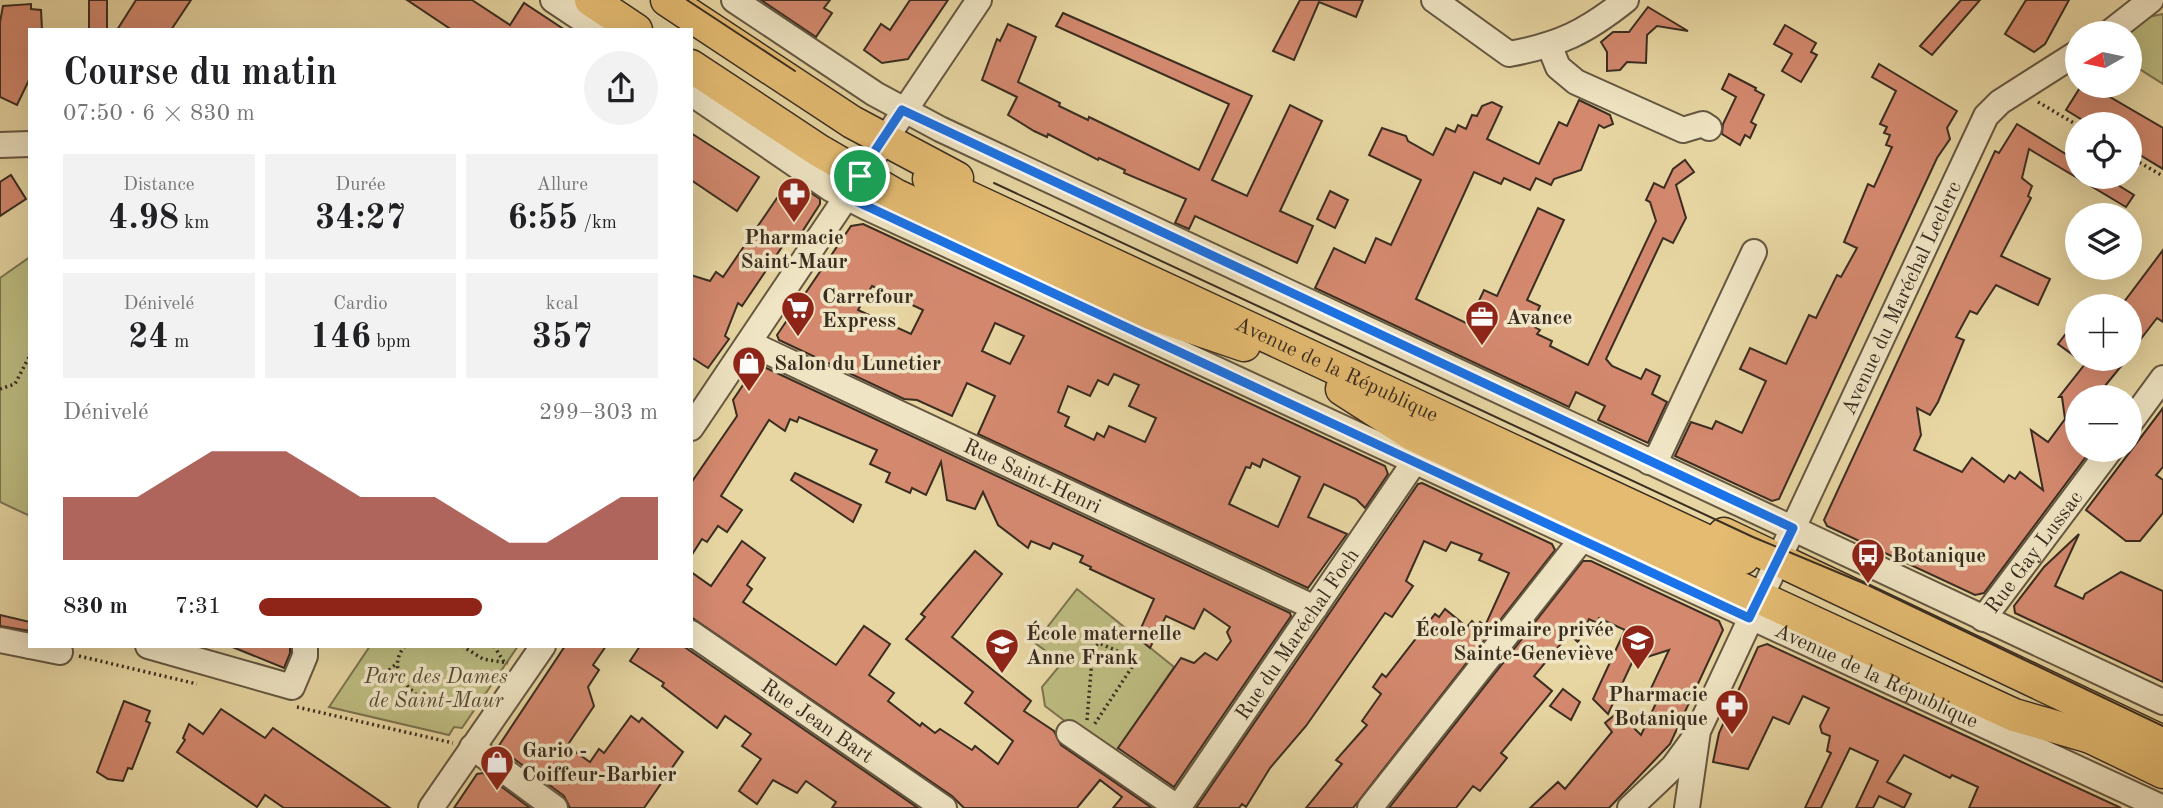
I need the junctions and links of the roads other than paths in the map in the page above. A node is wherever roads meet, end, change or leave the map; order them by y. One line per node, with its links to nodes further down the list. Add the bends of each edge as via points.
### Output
1 (553, 0): 12 (street)
2 (591, 0): 13 (main road)
3 (614, 0): 14 (main road)
4 (643, 0): 15 (main road)
5 (667, 0): 24 (main road)
6 (734, 0): 22 (street)
7 (979, 0): 22 (street)
8 (1434, 0): 17 (street, via 1509,54)
9 (1626, 0): 17 (street, via 1598,22)
10 (2151, 0): 11 (street)
11 (2124, 21)
12 (595, 28)
13 (633, 28)
14 (656, 28)
15 (685, 28)
16 (693, 34): 18 (main road, via 834,135)
17 (1550, 47): 23 (street, via 1558,67 1576,82 1683,130 1703,124)
18 (693, 52)
19 (2065, 61): 36 (street, Avenue du Maréchal Leclerc, via 1986,116)
20 (693, 67): 25 (main road)
21 (693, 94): 25 (street, Avenue de la République)
22 (902, 110): 24 (street); 35 (street)
23 (1709, 128)
24 (883, 140): 25 (street); 29 (main road, via 1216,300)
25 (852, 186): 27 (street); 28 (main road, via 897,196 1150,313); 33 (street, Avenue de la République)
26 (1754, 252): 35 (street, via 1659,454)
27 (749, 343): 32 (street); 39 (street, Rue Saint-Henri)
28 (1250, 346): 29 (main road, Avenue de la République); 29 (main road, Avenue de la République, via 927,187)
29 (1336, 378): 38 (main road, Avenue de la République); 38 (main road, Avenue de la République, via 1484,437 1555,457)
30 (2163, 378): 31 (street)
31 (2142, 407)
32 (693, 425)
33 (1415, 461): 37 (street, Avenue de la République); 39 (street, Rue du Maréchal Foch)
34 (2101, 462): 40 (street, Rue Gay Lussac)
35 (1649, 463): 36 (street)
36 (1793, 528): 38 (street, Avenue du Maréchal Leclerc); 40 (street)
37 (1582, 539): 38 (street, Avenue de la République); 63 (street)
38 (1755, 580): 50 (street, Avenue du Maréchal Leclerc); 52 (main road, via 2014,715); 53 (main road); 65 (street, Avenue de la République)
39 (1315, 608): 62 (street, Rue du Maréchal Foch)
40 (1983, 619): 49 (street)
41 (693, 634): 61 (street, Rue Jean Bart)
42 (0, 640): 43 (street)
43 (28, 646)
44 (40, 648): 48 (street)
45 (155, 648): 46 (street, via 292,687)
46 (305, 648)
47 (542, 648): 54 (street)
48 (60, 652)
49 (2163, 702)
50 (1699, 731): 56 (street); 58 (street)
51 (1079, 737): 62 (street)
52 (2091, 737): 55 (main road, Avenue de la République, via 1799,592); 57 (main road, Avenue de la République)
53 (2163, 742)
54 (472, 747): 59 (street); 60 (street)
55 (2163, 755)
56 (1668, 772): 58 (street, via 1680,780); 64 (street)
57 (2163, 772)
58 (1688, 802)
59 (431, 808)
60 (555, 808)
61 (944, 808)
62 (1178, 808)
63 (1370, 808)
64 (1630, 808)
65 (2162, 808)

